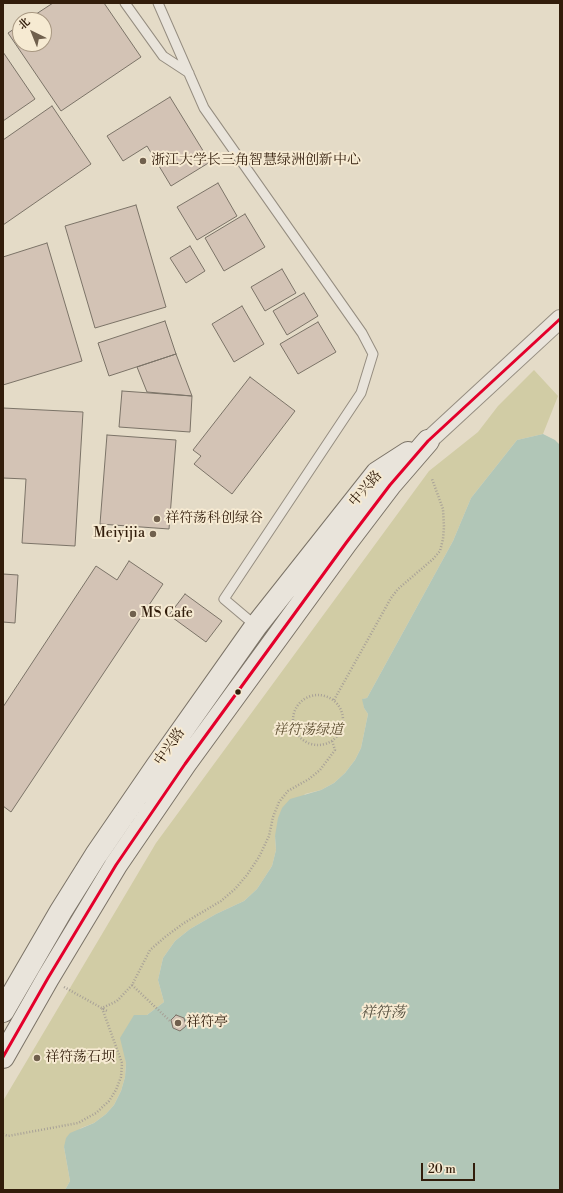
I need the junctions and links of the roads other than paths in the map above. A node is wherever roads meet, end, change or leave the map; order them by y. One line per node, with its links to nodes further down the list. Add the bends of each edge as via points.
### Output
1 (125, 3): 3 (lane, via 163,56)
2 (158, 3): 3 (lane)
3 (188, 73): 6 (lane, via 204,108 362,333 373,354 361,393 224,599)
4 (560, 319): 5 (street)
5 (428, 441): 6 (main road, 中兴路, via 377,473); 8 (main road, 中兴路, via 350,537 185,764 116,865)
6 (256, 626): 7 (main road, 中兴路, via 96,855 60,911)
7 (3, 1011)
8 (3, 1057)

